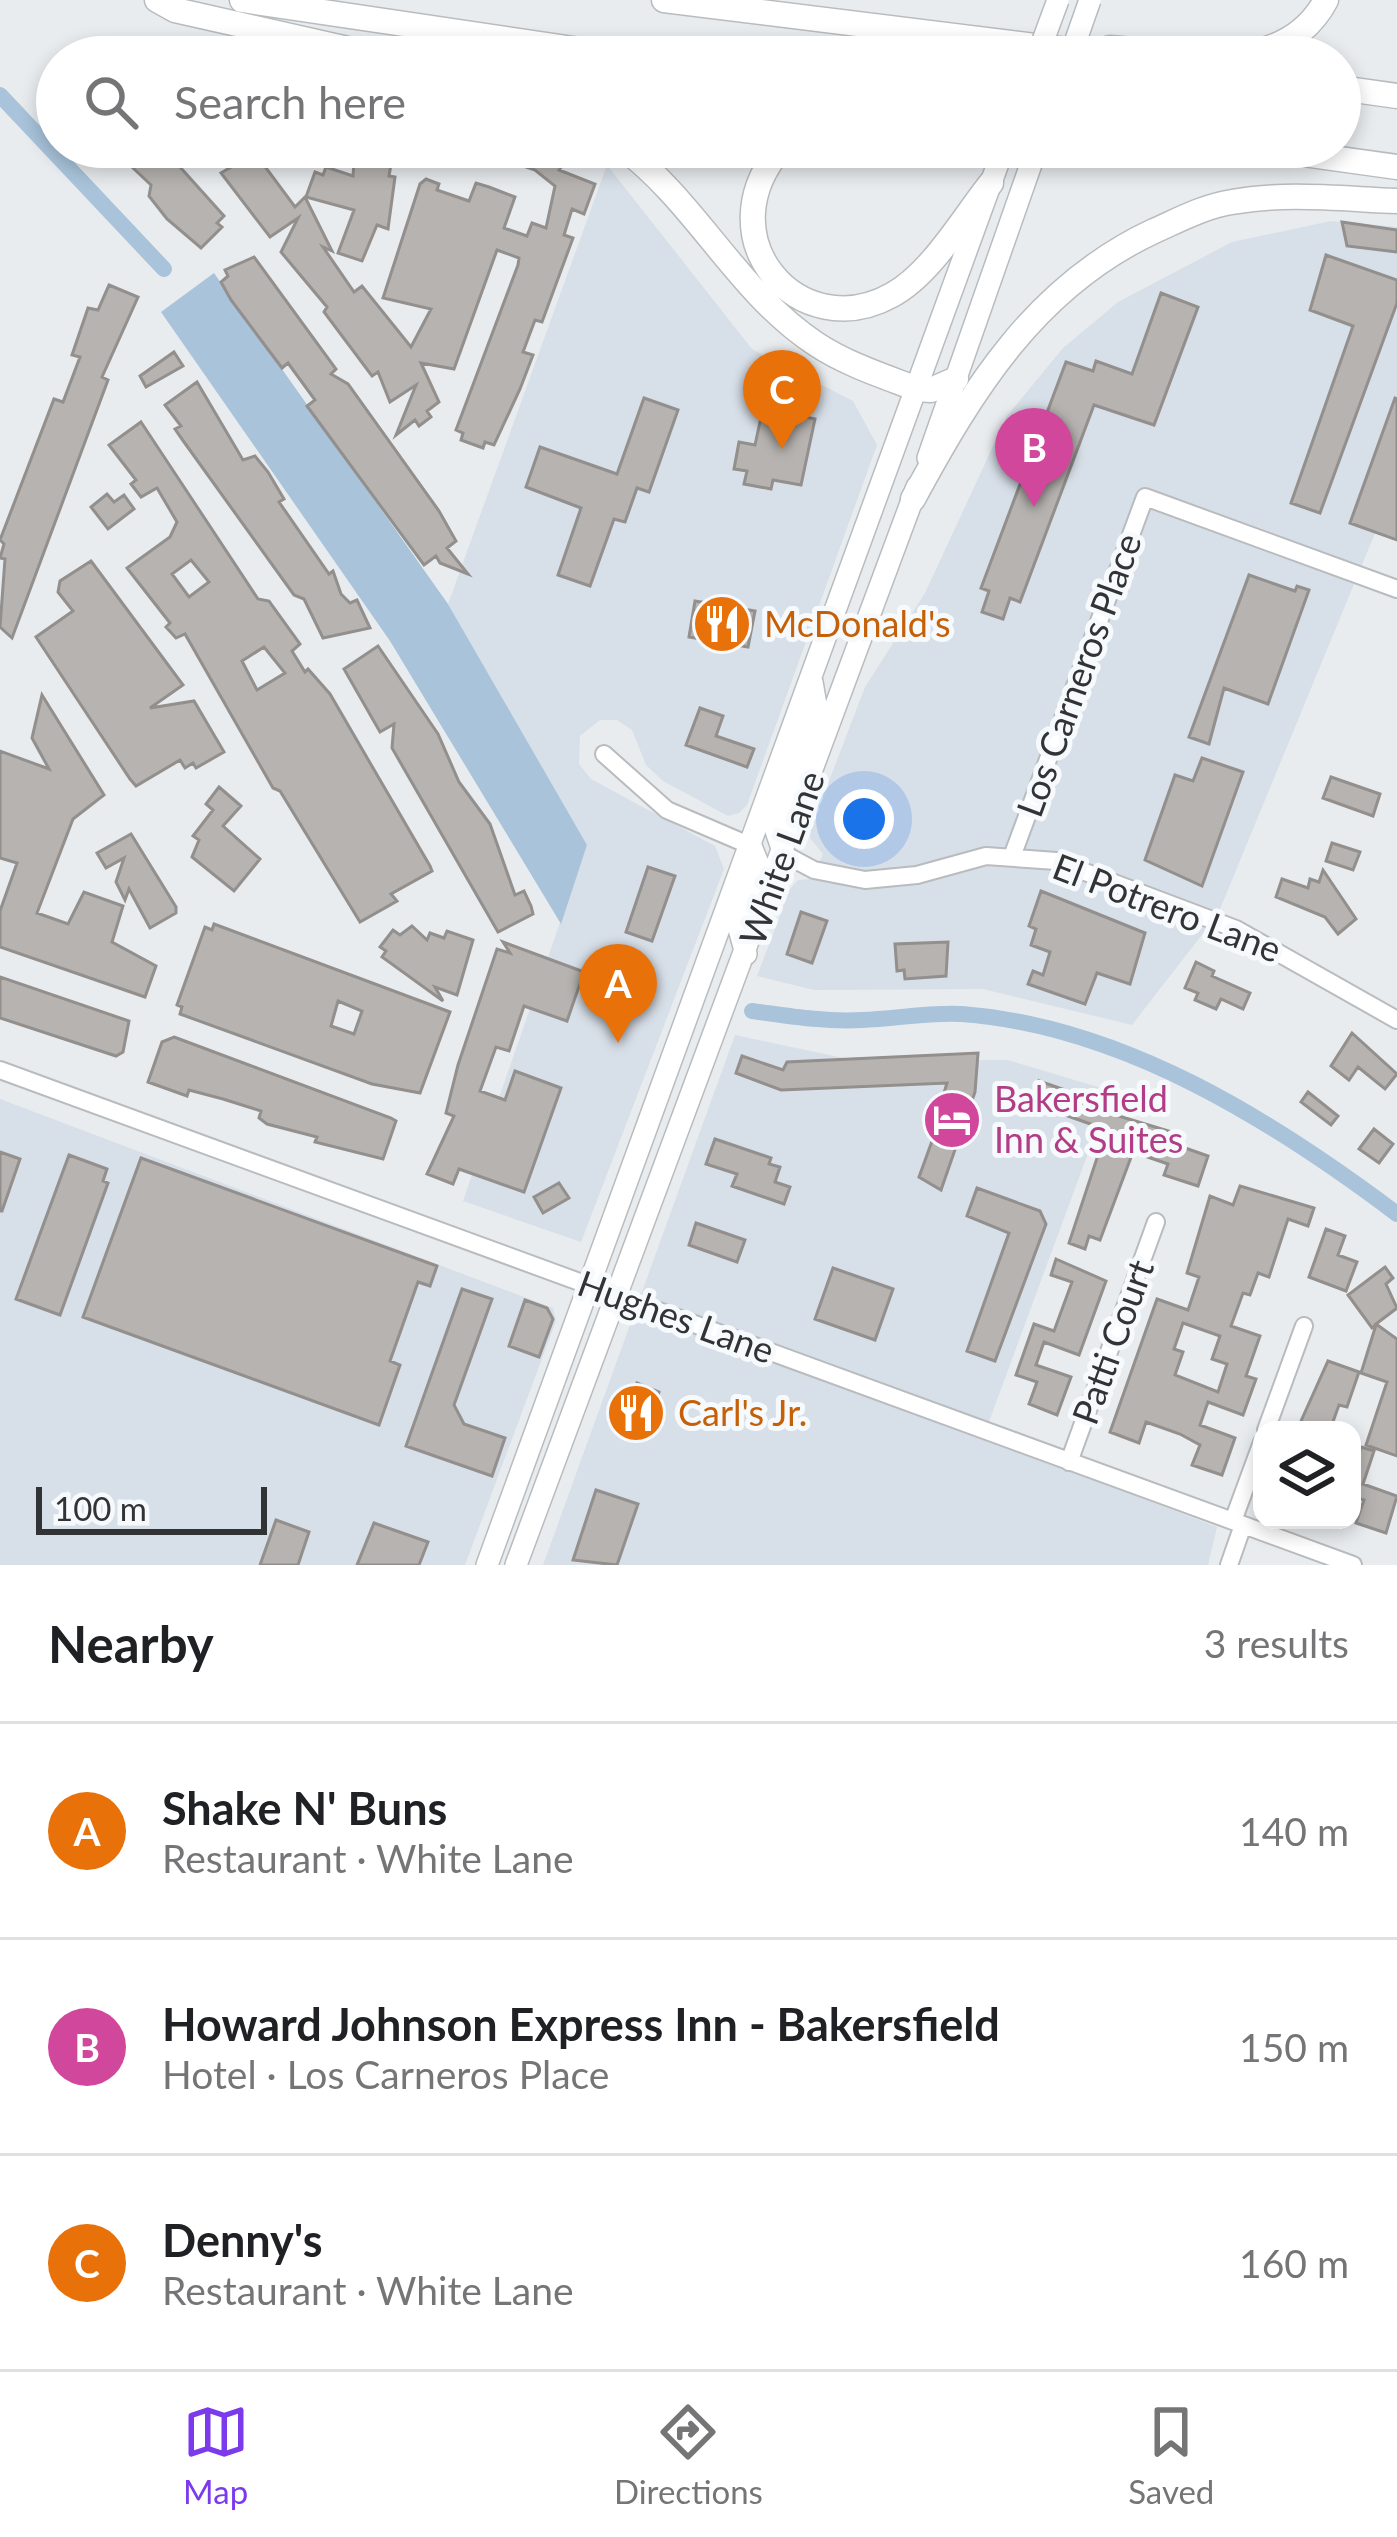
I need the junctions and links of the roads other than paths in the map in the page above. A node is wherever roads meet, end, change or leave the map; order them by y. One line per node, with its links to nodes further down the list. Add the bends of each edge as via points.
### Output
1 (158, 0): 7 (highway)
2 (242, 0): 8 (highway)
3 (664, 0): 9 (highway)
4 (1058, 0): 10 (main road, bridge)
5 (1090, 0): 11 (main road, bridge)
6 (1326, 0): 12 (highway)
7 (290, 36)
8 (486, 36)
9 (928, 36)
10 (1038, 36)
11 (1077, 36)
12 (1295, 36)
13 (1361, 91): 14 (highway)
14 (1397, 96)
15 (1361, 162): 16 (highway)
16 (1397, 167)
17 (648, 168): 24 (highway, via 800,332)
18 (770, 168): 21 (highway, via 754,195 756,254 802,297 836,306 896,294)
19 (996, 168): 21 (main road, White Lane)
20 (1030, 168): 23 (main road, White Lane)
21 (991, 183): 24 (main road, White Lane)
22 (1397, 202): 25 (highway, via 1230,202 1107,258 1043,307 990,366)
23 (956, 379): 24 (highway); 25 (main road, White Lane)
24 (917, 389): 27 (main road, White Lane)
25 (914, 499): 30 (main road, White Lane)
26 (1397, 589): 31 (street, Los Carneros Place, via 1144,496)
27 (812, 682): 29 (main road, White Lane); 30 (main road, via 817,711 776,831)
28 (604, 754): 29 (street, via 667,810)
29 (751, 846): 32 (main road, via 759,866 739,928); 36 (main road, White Lane)
30 (784, 854): 31 (street, El Potrero Lane, via 814,870 866,880); 32 (main road, White Lane)
31 (1013, 854): 33 (street, El Potrero Lane, via 1056,861 1236,929)
32 (746, 954): 37 (main road, White Lane)
33 (1397, 1020)
34 (0, 1070): 36 (street, Hughes Lane)
35 (1156, 1222): 40 (street, Patti Court)
36 (590, 1285): 37 (street, Hughes Lane); 43 (main road, White Lane)
37 (614, 1295): 40 (street, Hughes Lane); 44 (main road, White Lane)
38 (1304, 1326): 39 (street)
39 (1269, 1421)
40 (1069, 1462): 42 (street, Hughes Lane)
41 (1253, 1472): 42 (street)
42 (1238, 1523): 45 (street); 46 (street, Hughes Lane)
43 (487, 1565)
44 (516, 1565)
45 (1229, 1565)
46 (1352, 1565)

